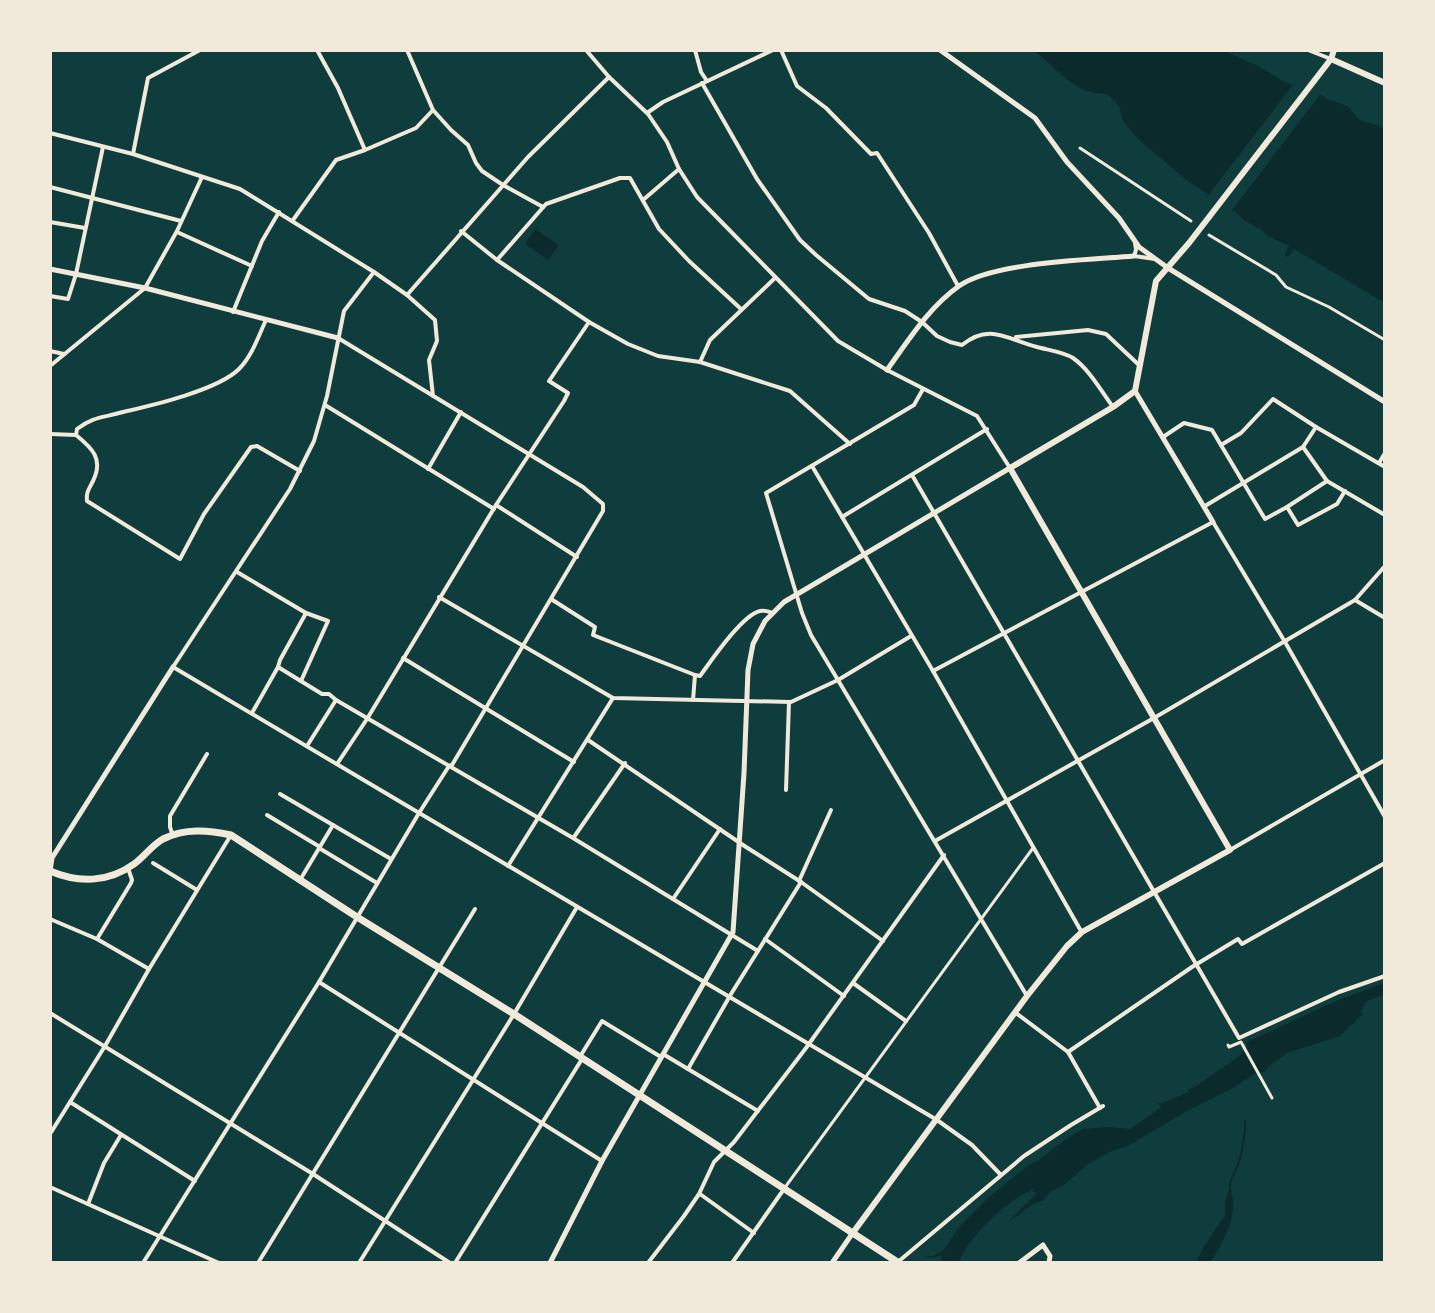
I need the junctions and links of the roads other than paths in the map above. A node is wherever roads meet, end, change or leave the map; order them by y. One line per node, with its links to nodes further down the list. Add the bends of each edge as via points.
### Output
1 (200, 50): 21 (street, via 148,78)
2 (317, 50): 20 (street)
3 (407, 50): 15 (street)
4 (586, 50): 12 (street)
5 (695, 50): 13 (street)
6 (773, 50): 13 (street)
7 (781, 50): 48 (street, via 797,86 871,154 877,153)
8 (940, 50): 38 (street, via 1035,118)
9 (1308, 50): 11 (street)
10 (1334, 50): 11 (main road)
11 (1331, 59): 14 (main road); 43 (main road)
12 (609, 77): 16 (street); 24 (street)
13 (704, 82): 16 (street); 56 (street, via 757,179 800,240 869,299)
14 (1385, 83)
15 (433, 110): 20 (street, via 416,128); 24 (street, via 468,145 482,171)
16 (647, 113): 22 (street)
17 (50, 133): 18 (street)
18 (103, 147): 21 (street); 26 (street)
19 (1080, 148): 32 (street)
20 (365, 150): 30 (street, via 336,160)
21 (133, 154): 23 (street)
22 (679, 169): 27 (street); 47 (street, via 697,197)
23 (202, 177): 29 (street, via 240,189); 31 (street)
24 (503, 185): 28 (street); 36 (street)
25 (50, 187): 26 (street)
26 (92, 198): 31 (street); 34 (street)
27 (643, 200): 28 (street, via 630,178 620,178); 52 (street, via 659,229)
28 (543, 207): 41 (street)
29 (279, 212): 30 (street); 42 (street)
30 (293, 220): 45 (street)
31 (181, 221): 35 (street)
32 (1191, 221)
33 (50, 222): 34 (street)
34 (85, 228): 46 (street)
35 (177, 231): 42 (street); 49 (street)
36 (461, 231): 41 (street); 50 (street)
37 (1209, 235): 59 (street, via 1276,275 1286,287)
38 (1134, 241): 39 (street); 40 (street)
39 (1134, 256): 40 (street); 48 (street, via 991,272)
40 (1155, 259): 43 (street)
41 (497, 260): 55 (street)
42 (252, 266): 53 (street)
43 (1168, 268): 64 (main road, via 1156,281); 69 (street)
44 (50, 269): 46 (street)
45 (374, 272): 50 (street); 57 (street, via 344,311)
46 (76, 274): 49 (street); 51 (street, via 68,299)
47 (775, 278): 52 (street); 65 (street, via 838,341)
48 (958, 286): 56 (street)
49 (145, 288): 53 (street); 61 (street)
50 (407, 295): 68 (street, via 435,320 437,341 429,360)
51 (50, 296)
52 (741, 309): 62 (street, via 710,340)
53 (233, 312): 54 (street)
54 (266, 320): 57 (street); 76 (street, via 250,355 227,379 90,419)
55 (589, 322): 62 (street, via 658,356); 81 (street, via 549,381 568,393)
56 (922, 322): 58 (street, via 937,336 962,345 974,335); 65 (street)
57 (338, 338): 68 (street); 70 (street)
58 (1014, 338): 64 (street, via 1088,330 1106,334); 71 (street, via 1072,357)
59 (1385, 340)
60 (50, 351): 61 (street)
61 (64, 354): 63 (street)
62 (700, 362): 78 (street, via 790,391)
63 (50, 366)
64 (1140, 366): 67 (main road)
65 (887, 370): 66 (street)
66 (923, 389): 74 (street, via 977,416); 78 (street, via 914,405)
67 (1135, 391): 71 (main road); 77 (street)
68 (433, 396): 72 (street)
69 (1385, 402)
70 (325, 405): 87 (street); 88 (street)
71 (1113, 407): 86 (main road)
72 (461, 412): 81 (street); 87 (street)
73 (1316, 427): 79 (street, via 1273,399 1241,433); 80 (street); 83 (street)
74 (987, 429): 86 (street); 89 (street)
75 (50, 434): 76 (street)
76 (76, 435): 88 (street, via 99,465 87,501 180,559 251,447)
77 (1163, 437): 79 (street, via 1184,423 1212,430); 93 (street)
78 (850, 444): 84 (street)
79 (1221, 445): 91 (street)
80 (1303, 447): 90 (street); 91 (street)
81 (529, 453): 94 (street); 101 (street, via 603,504)
82 (1385, 453): 83 (street)
83 (1379, 463): 85 (street)
84 (812, 466): 98 (street); 105 (street, via 766,493)
85 (1385, 467)
86 (1010, 468): 96 (street); 104 (main road)
87 (428, 469): 94 (street)
88 (300, 471): 103 (street)
89 (912, 475): 96 (street); 98 (street)
90 (1327, 481): 92 (street); 95 (street)
91 (1244, 483): 93 (street); 95 (street, via 1265,519)
92 (1345, 491): 95 (street, via 1337,504 1298,525); 97 (street)
93 (1205, 506): 99 (street)
94 (495, 507): 101 (street); 106 (street)
95 (1287, 507)
96 (934, 513): 100 (street); 112 (street)
97 (1385, 515)
98 (842, 517): 100 (street)
99 (1213, 522): 104 (street); 114 (street)
100 (864, 555): 105 (street); 113 (street)
101 (577, 557): 107 (street)
102 (1385, 566): 108 (street)
103 (236, 571): 109 (street); 117 (street)
104 (1082, 592): 112 (street); 130 (main road)
105 (797, 595): 110 (street); 121 (street, via 811,635)
106 (439, 597): 115 (street); 116 (street)
107 (551, 599): 115 (street); 120 (street, via 595,627 593,635)
108 (1355, 600): 111 (street); 114 (street)
109 (306, 613): 118 (street); 122 (street, via 328,621)
110 (772, 613): 120 (street, via 765,610 747,618 700,676); 126 (street, via 753,644)
111 (1385, 618)
112 (1003, 633): 119 (street); 135 (street)
113 (911, 636): 119 (street); 121 (street)
114 (1285, 642): 130 (street); 141 (street)
115 (522, 646): 123 (street); 128 (street)
116 (403, 658): 128 (street); 131 (street)
117 (173, 667): 129 (street); 166 (street, via 52,858)
118 (278, 667): 122 (street); 129 (street)
119 (933, 671): 144 (street)
120 (695, 675): 125 (street)
121 (838, 680): 127 (street); 155 (street)
122 (301, 681): 124 (street)
123 (613, 698): 125 (street); 132 (street)
124 (336, 700): 131 (street); 133 (street)
125 (693, 700): 126 (street)
126 (748, 701): 127 (street); 156 (street)
127 (789, 702): 142 (street)
128 (486, 708): 137 (street); 140 (street)
129 (252, 713): 133 (street)
130 (1154, 718): 135 (street); 159 (main road)
131 (367, 719): 139 (street); 140 (street)
132 (588, 740): 137 (street); 138 (street)
133 (307, 746): 139 (street)
134 (207, 754): 153 (street, via 170,816)
135 (1077, 760): 144 (street); 171 (street)
136 (1385, 760): 141 (street)
137 (574, 762): 149 (street)
138 (625, 763): 151 (street); 154 (street)
139 (337, 764): 146 (street)
140 (449, 766): 146 (street); 149 (street)
141 (1361, 774): 148 (street); 159 (street)
142 (786, 790)
143 (280, 794): 150 (street)
144 (1007, 801): 155 (street); 158 (street)
145 (831, 810): 168 (street)
146 (419, 813): 161 (street); 164 (street)
147 (267, 815): 157 (street)
148 (1385, 817)
149 (537, 818): 154 (street); 164 (street)
150 (333, 825): 157 (street); 161 (street)
151 (720, 829): 156 (street); 172 (street)
152 (231, 835): 153 (highway, via 186,831); 167 (highway); 170 (street)
153 (173, 836): 165 (highway)
154 (573, 838): 172 (street)
155 (935, 841): 160 (street)
156 (740, 842): 168 (street); 179 (street)
157 (319, 848): 167 (street); 169 (street)
158 (1033, 848): 176 (street); 178 (street)
159 (1230, 850): 171 (main road)
160 (944, 855): 176 (street); 182 (street)
161 (391, 859): 169 (street)
162 (153, 863): 170 (street)
163 (1385, 863): 184 (street, via 1242,944 1238,939)
164 (508, 866): 173 (street)
165 (128, 868): 166 (highway, via 92,881); 180 (street, via 131,883)
166 (50, 872)
167 (300, 880): 175 (highway)
168 (800, 881): 181 (street); 182 (street)
169 (377, 883): 175 (street)
170 (197, 890): 185 (street)
171 (1154, 892): 178 (main road); 184 (street)
172 (673, 899): 179 (street)
173 (577, 907): 189 (street); 196 (street)
174 (475, 909): 186 (street)
175 (357, 917): 186 (highway); 188 (street)
176 (980, 918): 192 (street); 197 (street)
177 (50, 919): 180 (street)
178 (1082, 932): 192 (main road)
179 (732, 934): 183 (street); 189 (street)
180 (97, 939): 185 (street)
181 (765, 939): 183 (street); 191 (street)
182 (883, 941): 190 (street)
183 (758, 951): 193 (street)
184 (1196, 964): 187 (street, via 1239,1038); 202 (street)
185 (149, 969): 201 (street)
186 (439, 969): 196 (highway); 198 (street)
187 (1385, 976)
188 (319, 982): 198 (street); 214 (street)
189 (704, 982): 193 (street); 203 (street)
190 (853, 983): 191 (street); 197 (street)
191 (844, 996): 199 (street)
192 (1027, 996): 194 (main road)
193 (729, 997): 199 (street); 205 (street)
194 (1015, 1012): 202 (street); 212 (main road)
195 (50, 1013): 201 (street)
196 (514, 1014): 204 (highway); 207 (street)
197 (906, 1021): 206 (street)
198 (400, 1033): 207 (street); 219 (street)
199 (809, 1045): 206 (street); 211 (street)
200 (1228, 1045): 209 (street, via 1241,1042)
201 (105, 1046): 210 (street); 214 (street)
202 (1068, 1052): 220 (street, via 1102,1107)
203 (662, 1055): 204 (street, via 602,1021); 205 (street); 208 (street)
204 (580, 1058): 208 (highway); 213 (street)
205 (688, 1069): 211 (street)
206 (865, 1078): 212 (street); 223 (street)
207 (474, 1079): 213 (street); 226 (street)
208 (639, 1096): 217 (highway); 218 (street)
209 (1272, 1098)
210 (70, 1102): 215 (street); 216 (street)
211 (758, 1111): 217 (street)
212 (937, 1120): 220 (street); 228 (main road)
213 (542, 1122): 218 (street); 235 (street)
214 (230, 1124): 219 (street); 221 (street)
215 (50, 1134)
216 (122, 1135): 221 (street); 225 (street)
217 (724, 1151): 223 (highway); 224 (street)
218 (602, 1161): 236 (street)
219 (313, 1174): 226 (street); 233 (street)
220 (1000, 1174): 230 (street)
221 (195, 1181): 229 (street)
222 (50, 1187): 225 (street)
223 (784, 1189): 227 (street); 228 (highway)
224 (699, 1194): 227 (street); 237 (street)
225 (88, 1204): 229 (street)
226 (386, 1222): 234 (street); 235 (street)
227 (754, 1233): 238 (street)
228 (852, 1234): 230 (highway); 239 (street)
229 (160, 1237): 231 (street); 232 (street)
230 (899, 1262)
231 (143, 1263)
232 (219, 1263)
233 (258, 1263)
234 (359, 1263)
235 (452, 1263)
236 (550, 1263)
237 (648, 1263)
238 (733, 1263)
239 (832, 1263)
240 (1019, 1263): 241 (street, via 1043,1245)
241 (1049, 1263)

